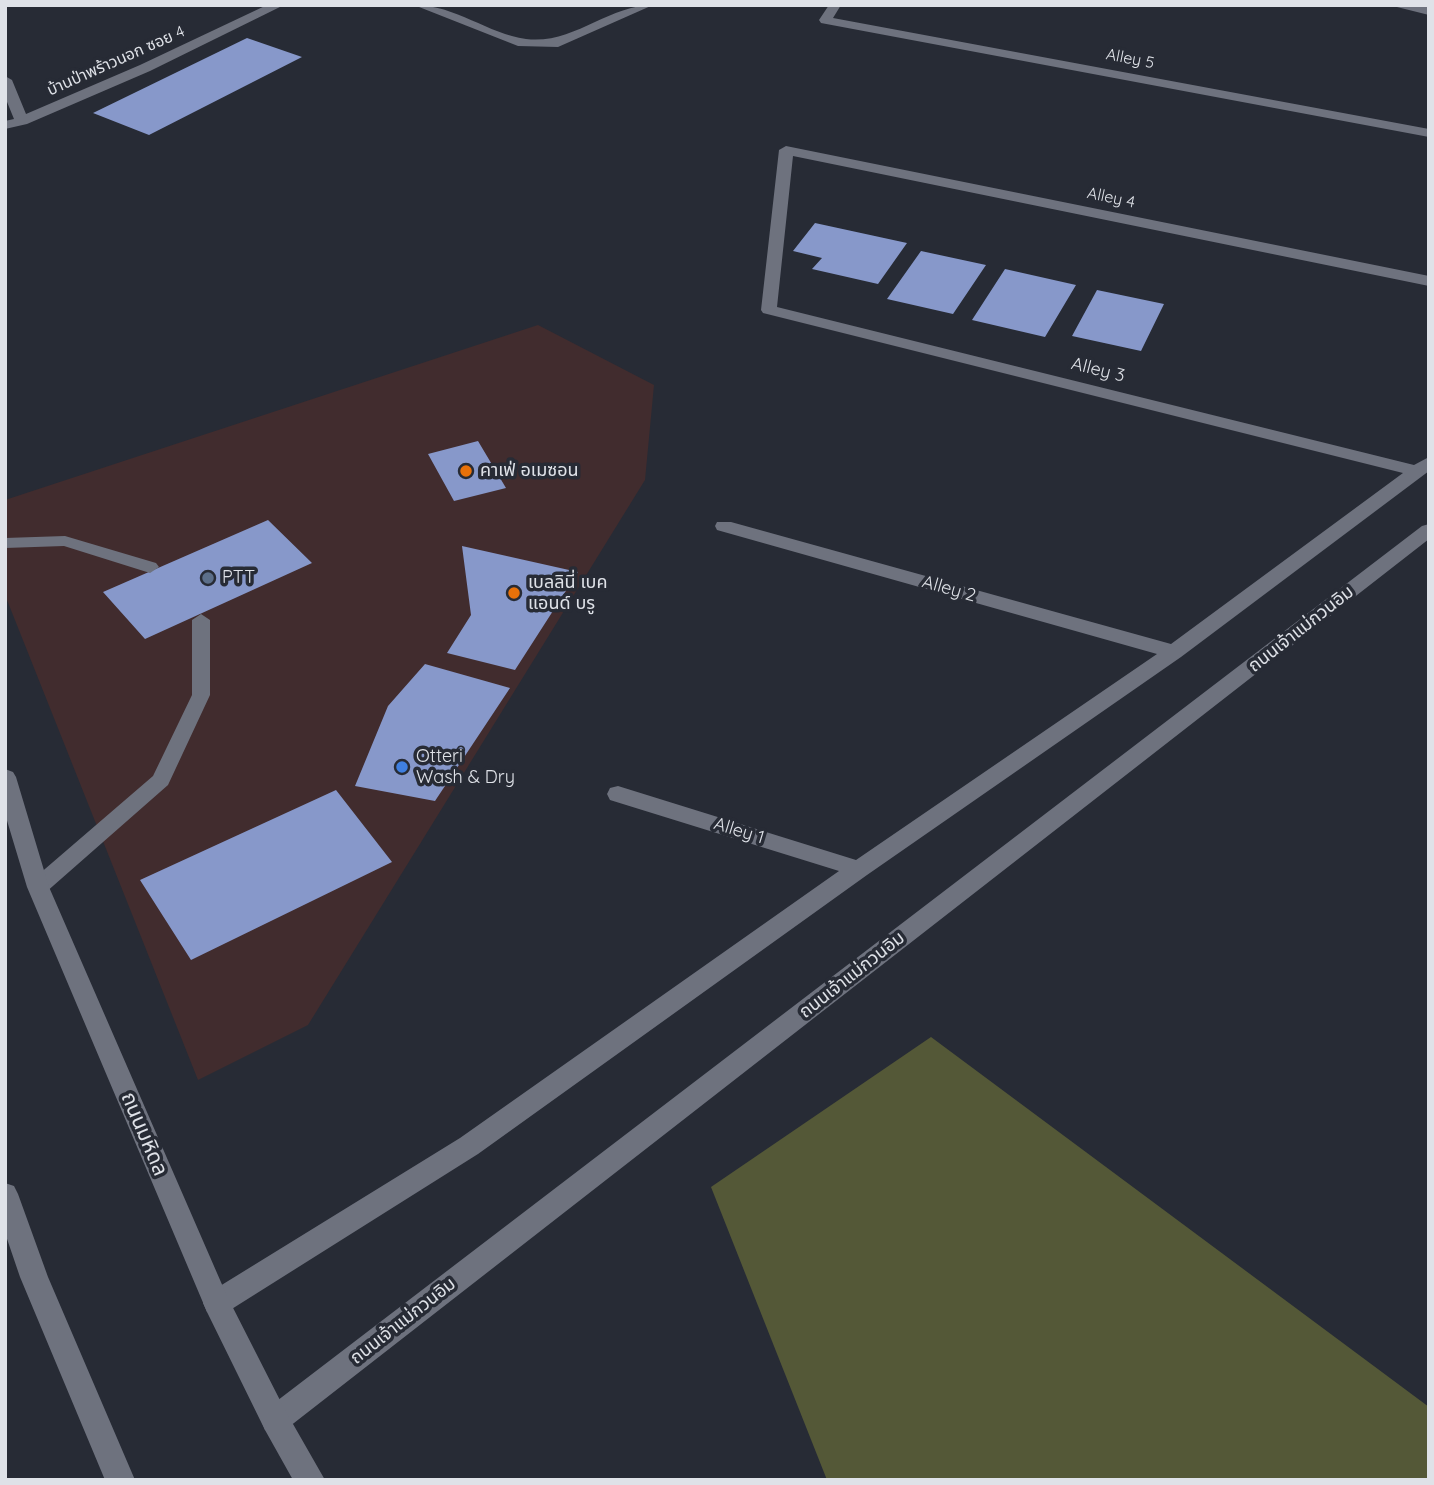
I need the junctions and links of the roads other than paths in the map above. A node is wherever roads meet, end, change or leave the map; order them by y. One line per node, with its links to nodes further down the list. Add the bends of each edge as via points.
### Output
1 (278, 5): 8 (street, บ้านป่าพร้าวนอก ซอย 4)
2 (421, 5): 3 (street, via 523,43 558,43)
3 (648, 5)
4 (835, 5): 10 (street, Alley 5, via 825,20)
5 (1395, 5): 6 (street)
6 (1429, 10)
7 (5, 80): 8 (street)
8 (22, 121): 9 (street, บ้านป่าพร้าวนอก ซอย 4)
9 (5, 125)
10 (1429, 133)
11 (1429, 281): 12 (street, Alley 4, via 786,150)
12 (769, 310): 13 (street, Alley 3)
13 (1423, 467): 19 (street)
14 (724, 526): 19 (street, Alley 2)
15 (1429, 530): 26 (street, ถนนเจ้าแม่กวนอิม)
16 (5, 542): 17 (lane, via 65,541)
17 (150, 567)
18 (201, 620): 23 (lane, via 201,695 161,780)
19 (1174, 652): 22 (street)
20 (5, 777): 23 (street, ถนนมหิดล)
21 (618, 794): 22 (street, Alley 1)
22 (859, 869): 25 (street, via 470,1146)
23 (37, 887): 25 (street, ถนนมหิดล)
24 (5, 1194): 27 (street, via 34,1277)
25 (217, 1303): 26 (street, ถนนมหิดล)
26 (275, 1420): 28 (street, ถนนมหิดล)
27 (120, 1480)
28 (310, 1480)

